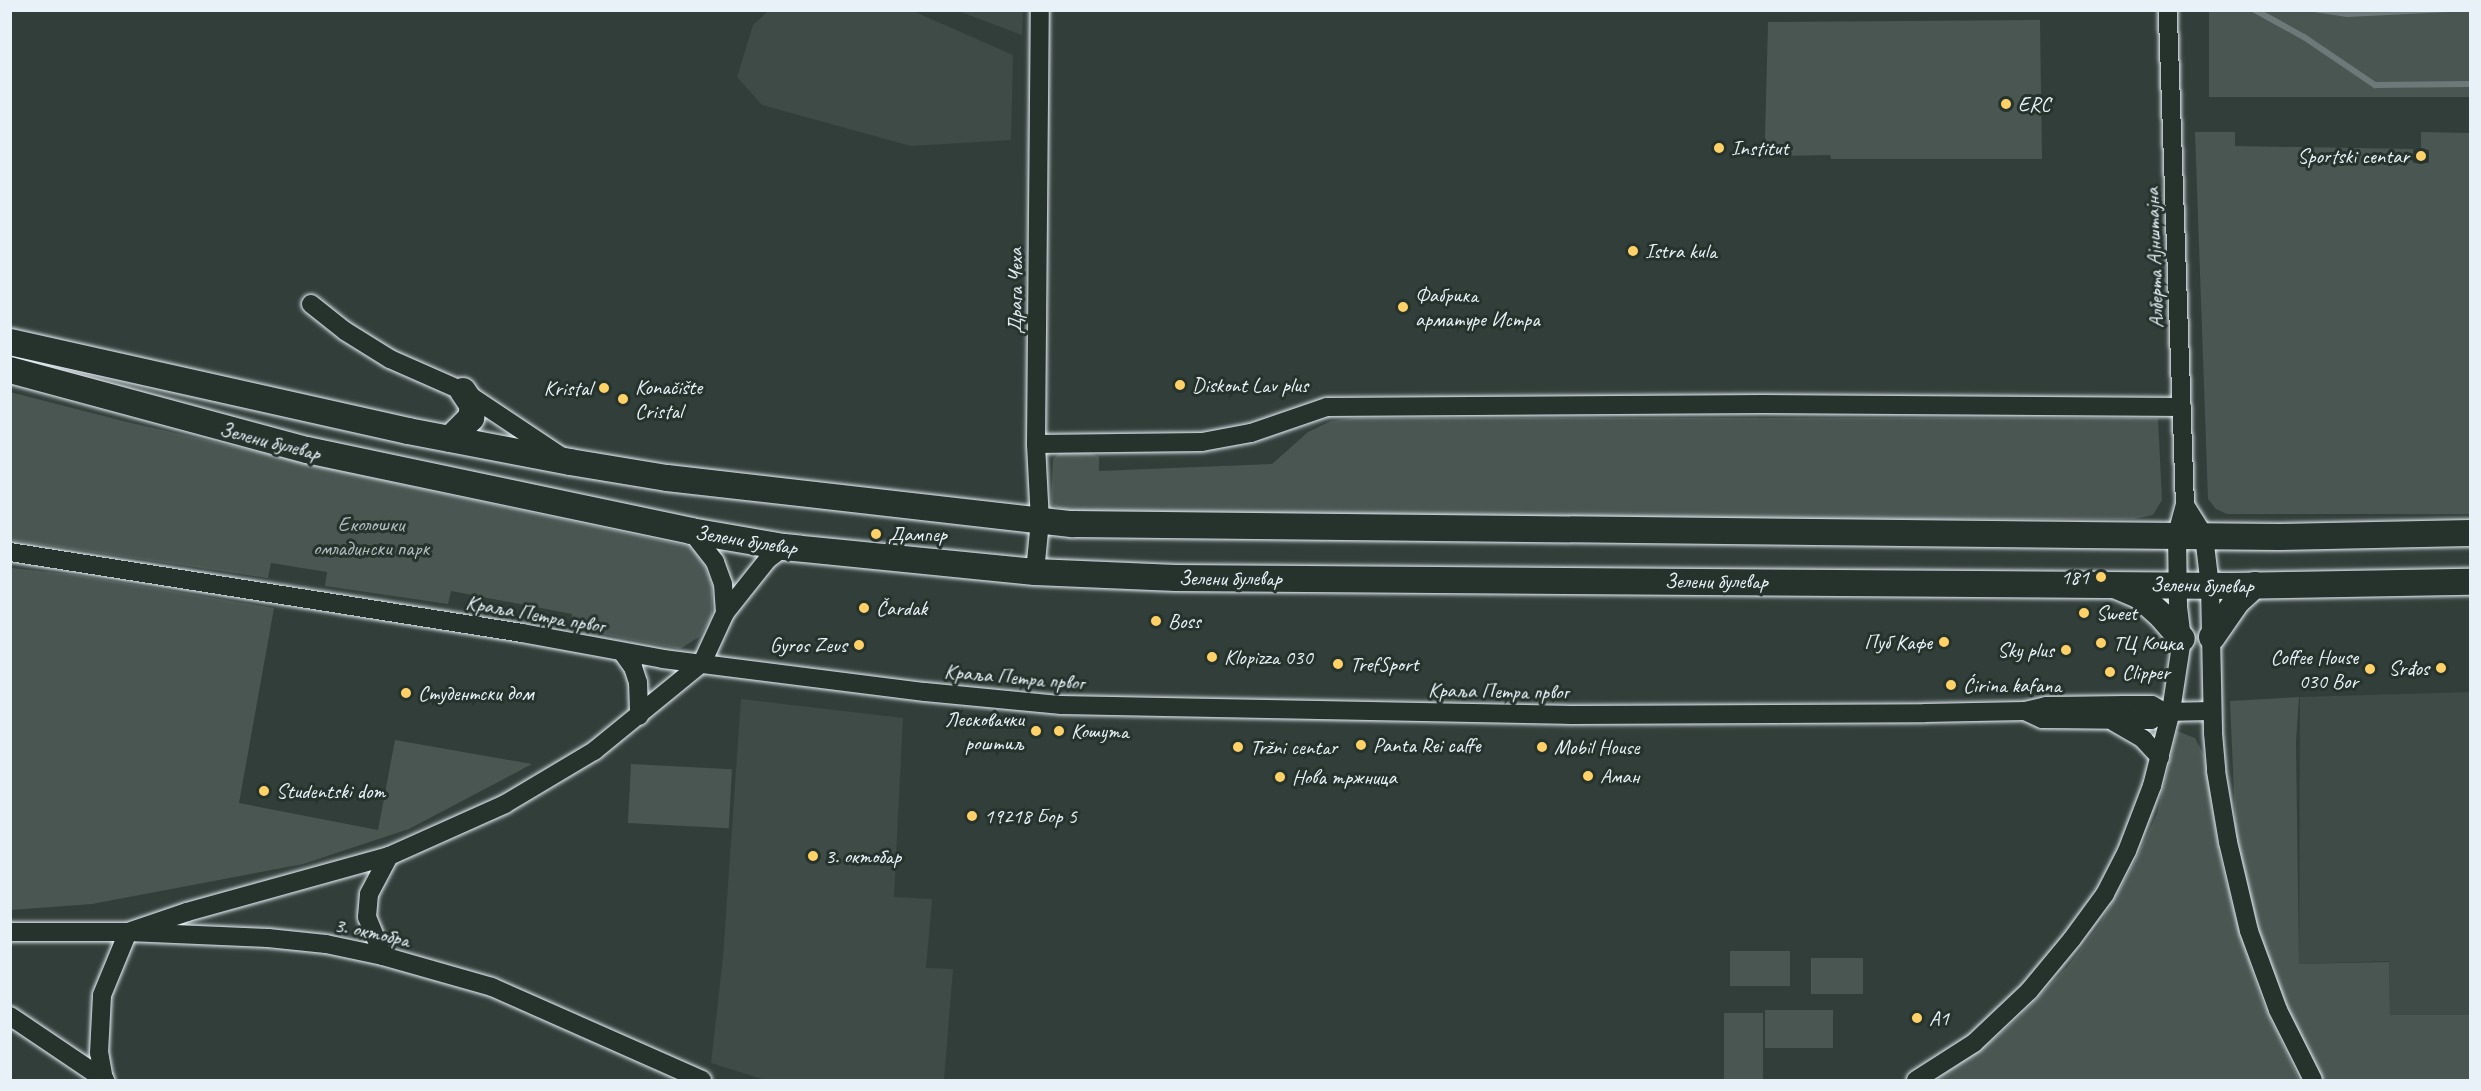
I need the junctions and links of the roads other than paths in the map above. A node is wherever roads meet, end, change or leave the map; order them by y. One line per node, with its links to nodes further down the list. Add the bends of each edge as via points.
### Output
1 (1040, 10): 9 (street, Драга Чеха)
2 (2168, 10): 7 (street, Алберта Ајнштајна)
3 (311, 304): 6 (street, via 390,359)
4 (10, 342): 8 (street, Зелени булевар)
5 (10, 370): 13 (street, Зелени булевар, via 307,450)
6 (463, 391): 8 (street, via 473,406 471,418); 10 (street)
7 (2182, 407): 9 (street, via 1327,407 1251,433 1202,442); 11 (street, Алберта Ајнштајна)
8 (450, 439): 10 (street, Зелени булевар)
9 (1036, 444): 12 (street, Драга Чеха)
10 (570, 462): 12 (street, Зелени булевар, via 667,478)
11 (2185, 505): 15 (street); 16 (street)
12 (1040, 521): 15 (street, Зелени булевар, via 1105,526); 19 (street, Драга Чеха)
13 (691, 531): 17 (street, Зелени булевар); 25 (street, via 715,562 723,584)
14 (2470, 533): 16 (street, Зелени булевар)
15 (2177, 534): 16 (street, Зелени булевар); 22 (street)
16 (2204, 536): 24 (street)
17 (784, 547): 19 (street, Зелени булевар); 25 (street, via 768,558)
18 (10, 552): 28 (street, Краља Петра првог)
19 (1035, 572): 21 (street, Зелени булевар, via 1176,578)
20 (2470, 582): 23 (street, Зелени булевар)
21 (2111, 584): 22 (street, Зелени булевар); 27 (street, via 2140,596)
22 (2178, 585): 24 (street, Зелени булевар); 27 (street)
23 (2255, 585): 24 (street, Зелени булевар); 26 (street, via 2237,601)
24 (2210, 586): 26 (street)
25 (725, 613): 29 (street)
26 (2212, 637): 31 (street)
27 (2182, 639): 32 (street)
28 (622, 652): 29 (street, Краља Петра првог); 33 (street, via 638,682)
29 (702, 663): 30 (street, Краља Петра првог, via 925,692 1078,706 1584,715); 33 (street)
30 (2025, 711): 32 (street, Краља Петра првог, via 2046,706 2152,705); 34 (street, Краља Петра првог, via 2042,719)
31 (2212, 711): 32 (street, Краља Петра првог); 44 (street, via 2216,771 2249,931 2277,1010)
32 (2168, 712): 34 (street, Краља Петра првог, via 2151,720); 35 (street)
33 (639, 716): 36 (street, via 594,751 506,804)
34 (2109, 720): 35 (street, via 2136,735)
35 (2160, 757): 43 (street, via 2127,851 2105,894 2072,939 2029,991 1974,1043)
36 (389, 856): 38 (street); 39 (street, via 369,894 367,917)
37 (10, 932): 38 (street, 3. октобра)
38 (128, 932): 39 (street, 3. октобра, via 268,938); 41 (street, via 102,995 99,1053)
39 (383, 956): 42 (street, 3. октобра, via 492,987)
40 (10, 1016): 41 (street)
41 (105, 1080)
42 (702, 1080)
43 (1916, 1080)
44 (2313, 1080)

